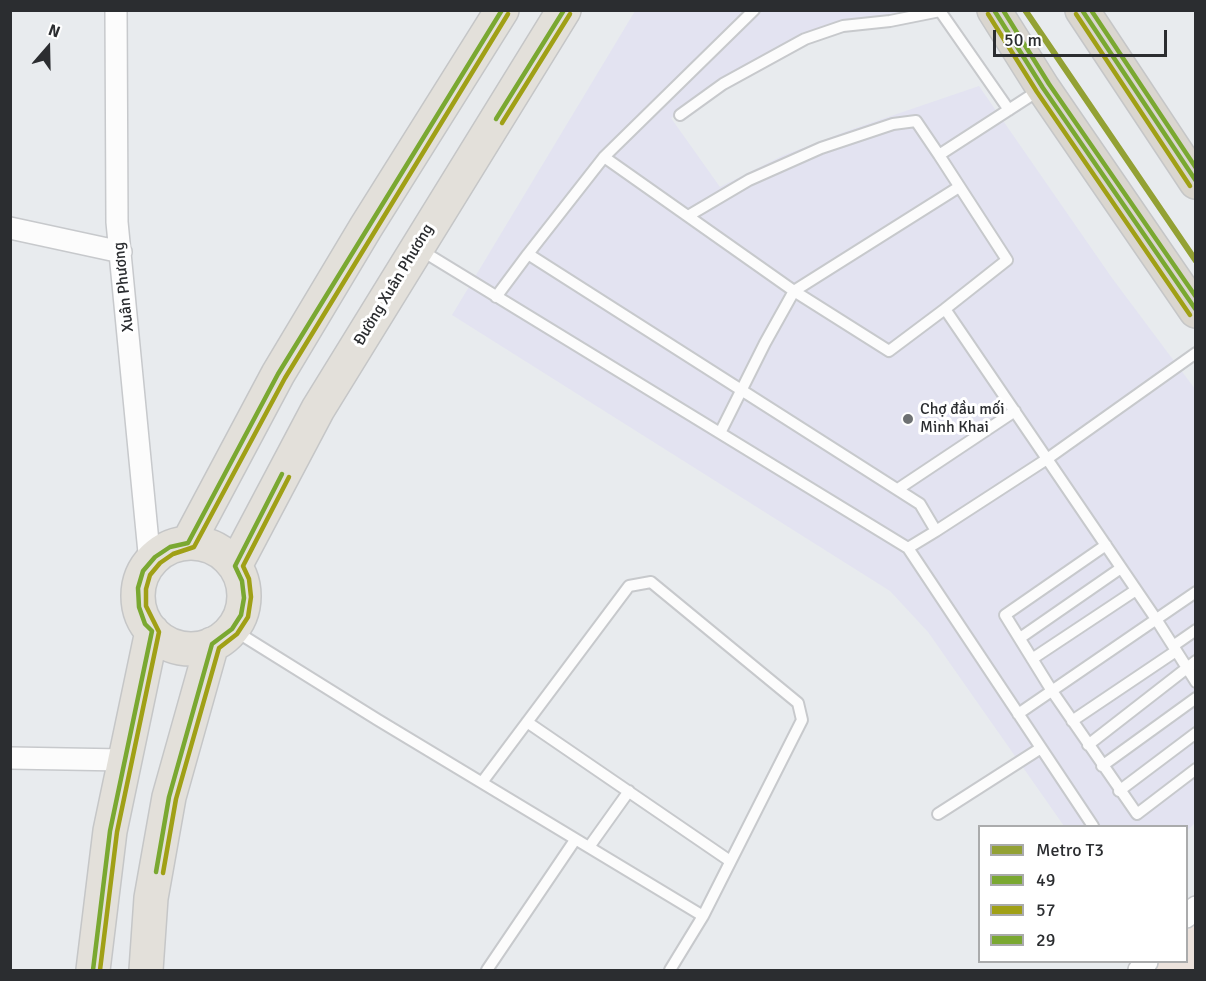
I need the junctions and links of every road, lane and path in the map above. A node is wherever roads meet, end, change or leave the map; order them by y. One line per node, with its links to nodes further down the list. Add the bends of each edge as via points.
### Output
1 (116, 10): 17 (street, Xuân Phương, via 117,222)
2 (502, 10): 30 (main road, via 278,374)
3 (564, 10): 16 (main road, Đường Xuân Phương)
4 (754, 10): 11 (lane)
5 (994, 10): 7 (highway)
6 (1082, 10): 12 (highway)
7 (1043, 88): 8 (lane); 22 (highway)
8 (1009, 110): 9 (lane, via 940,11 843,26 805,39 723,84); 10 (lane)
9 (680, 115)
10 (939, 155): 13 (lane); 14 (lane, via 916,121 893,124 821,148 759,176)
11 (604, 157): 14 (lane); 18 (lane)
12 (1196, 182)
13 (959, 187): 19 (lane); 21 (lane, via 1007,260)
14 (688, 216): 19 (lane)
15 (10, 228): 17 (street)
16 (417, 247): 20 (lane); 34 (main road, Đường Xuân Phương, via 318,410)
17 (121, 252): 33 (street, Xuân Phương)
18 (528, 254): 20 (lane); 24 (lane)
19 (794, 291): 21 (lane, via 889,351); 24 (lane)
20 (496, 297): 26 (lane)
21 (945, 309): 25 (lane)
22 (1196, 311)
23 (1196, 353): 27 (lane)
24 (741, 390): 26 (lane); 28 (lane)
25 (1015, 411): 27 (lane); 28 (lane)
26 (720, 433): 32 (lane)
27 (1047, 459): 29 (lane); 31 (lane)
28 (898, 489): 29 (lane, via 920,504)
29 (936, 531): 32 (lane)
30 (188, 543): 33 (main road, via 170,548); 34 (main road, via 206,545)
31 (1106, 545): 35 (lane); 42 (lane, via 1005,615)
32 (908, 548): 49 (lane)
33 (150, 563): 40 (main road, via 138,588 139,607)
34 (235, 566): 41 (main road, via 244,598 241,615)
35 (1121, 568): 36 (lane); 42 (lane)
36 (1136, 590): 38 (lane); 44 (lane)
37 (1196, 592): 38 (lane)
38 (1156, 619): 43 (lane); 47 (lane)
39 (1196, 630): 43 (lane)
40 (152, 631): 41 (main road, via 171,645 187,649); 56 (main road)
41 (222, 637): 59 (lane); 69 (main road, via 169,797 151,898)
42 (1020, 638): 44 (lane)
43 (1174, 648): 45 (lane); 50 (lane)
44 (1032, 659): 47 (lane)
45 (1191, 664): 46 (lane); 53 (lane)
46 (1196, 682)
47 (1052, 691): 49 (lane); 50 (lane)
48 (1196, 698): 57 (lane)
49 (1018, 714): 54 (lane)
50 (1072, 721): 53 (lane)
51 (527, 722): 59 (lane); 60 (lane); 66 (lane, via 629,586 651,582 798,703 802,720)
52 (1196, 733): 61 (lane)
53 (1088, 745): 57 (lane)
54 (1041, 748): 62 (lane); 63 (lane)
55 (10, 758): 56 (street)
56 (123, 760): 68 (main road)
57 (1102, 766): 61 (lane)
58 (1196, 769): 61 (lane, via 1137,814)
59 (483, 781): 64 (lane)
60 (629, 791): 65 (lane); 66 (lane)
61 (1119, 791)
62 (938, 814)
63 (1092, 825)
64 (575, 840): 65 (lane); 70 (lane)
65 (589, 847): 67 (lane)
66 (730, 861): 67 (lane)
67 (703, 916): 71 (lane)
68 (93, 970)
69 (146, 970)
70 (487, 970)
71 (670, 970)

